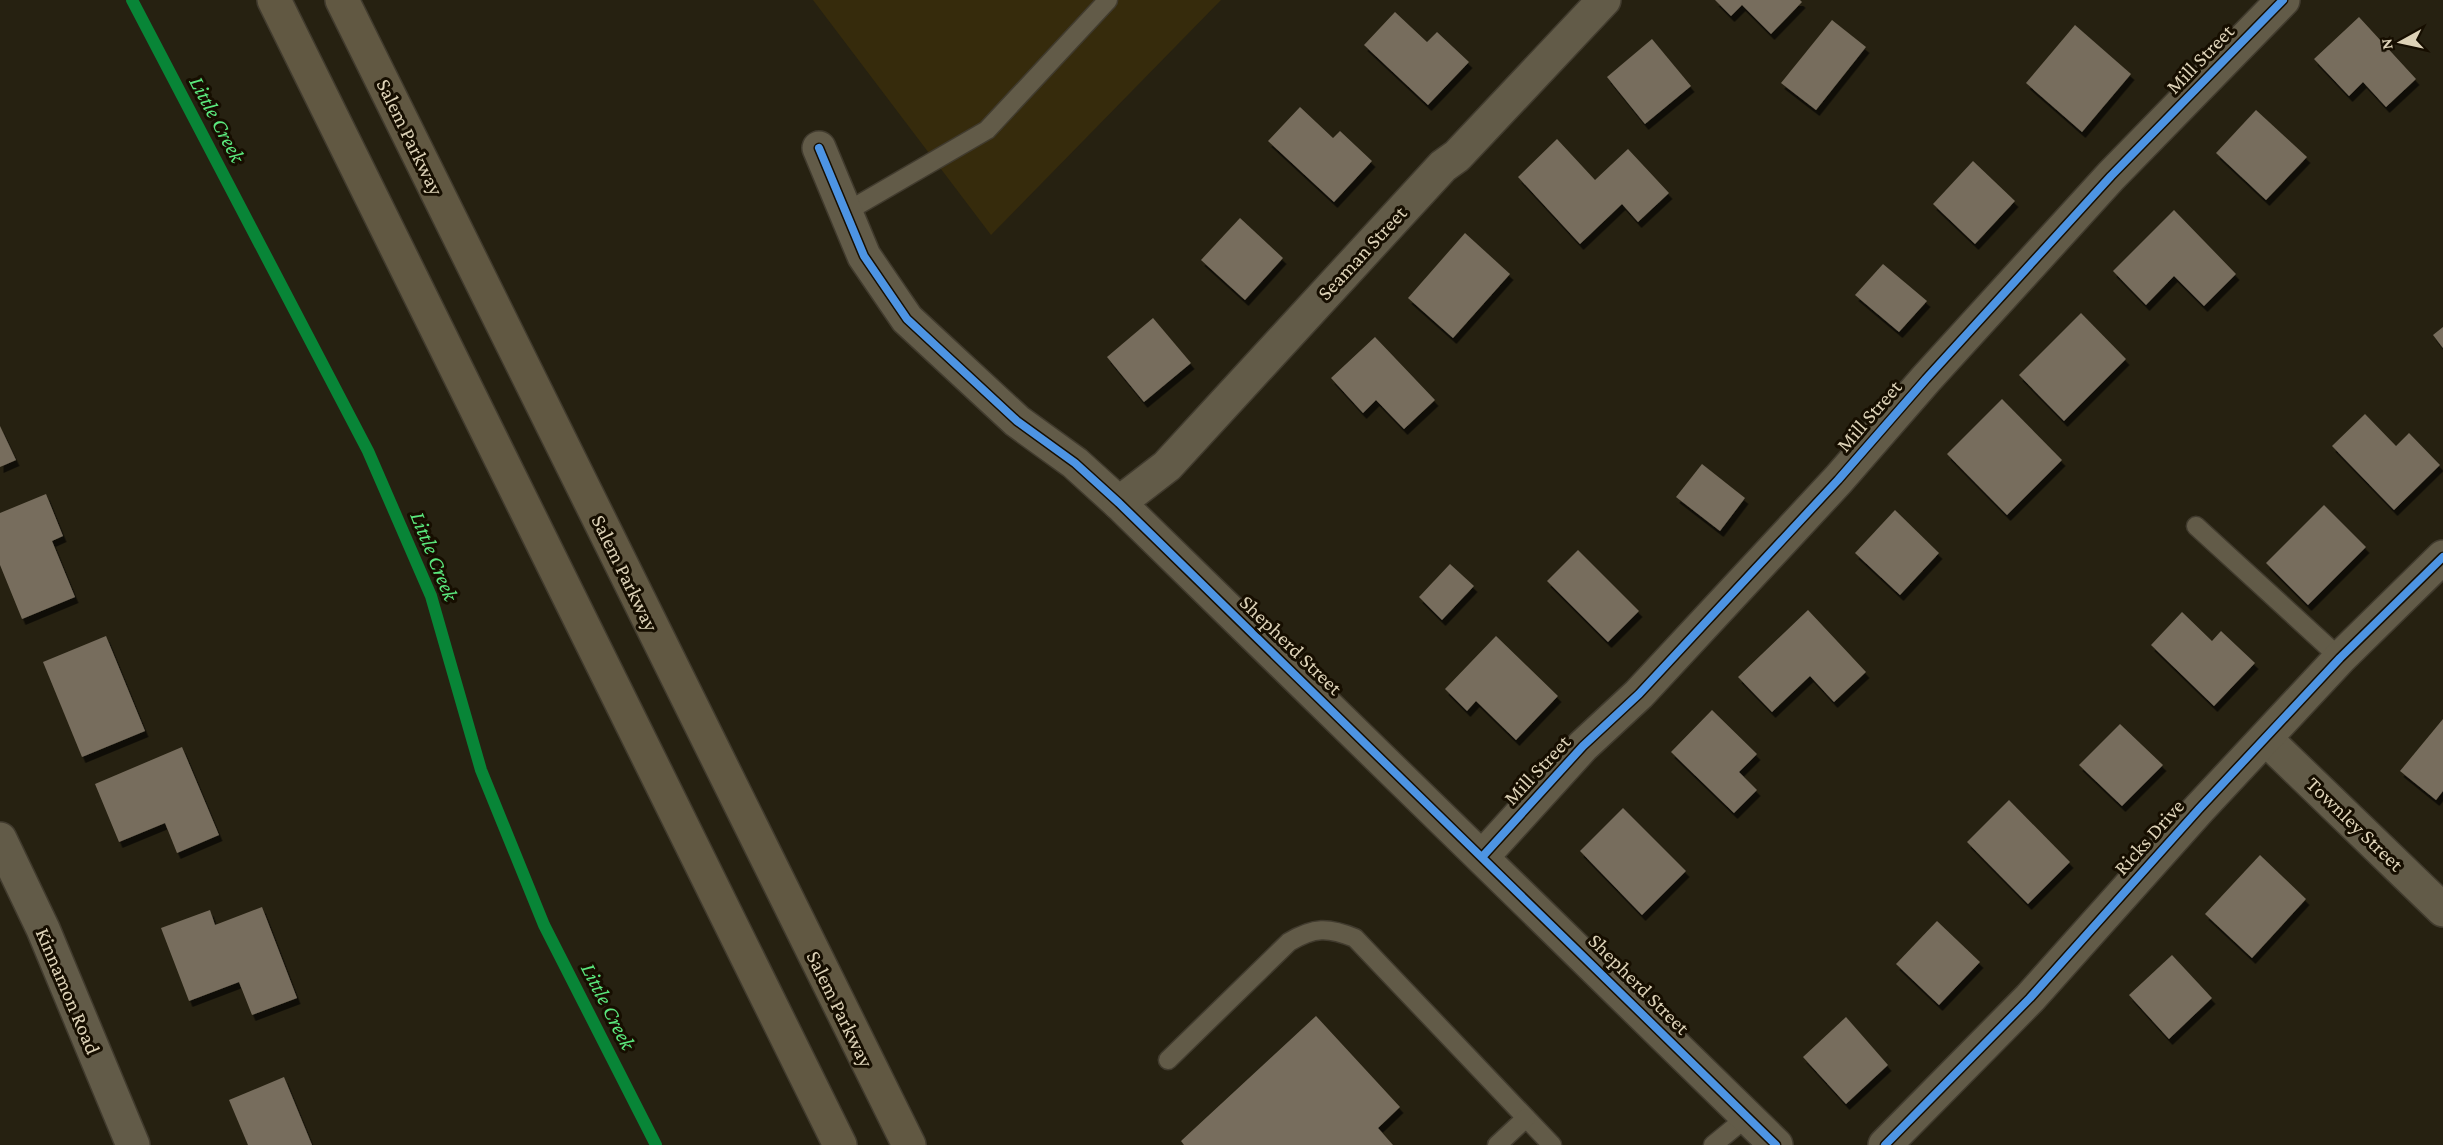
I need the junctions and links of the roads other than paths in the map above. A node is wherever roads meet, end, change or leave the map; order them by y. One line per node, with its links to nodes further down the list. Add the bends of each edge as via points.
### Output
1 (274, 0): 20 (highway)
2 (342, 0): 21 (highway, Salem Parkway)
3 (1108, 0): 7 (lane, via 987,130)
4 (1604, 0): 8 (street, Seaman Street, via 1443,166 1167,466)
5 (2283, 0): 14 (street, Mill Street, via 2111,176 1838,480)
6 (819, 148): 7 (street, Shepherd Street)
7 (846, 212): 8 (street, Shepherd Street, via 864,256 907,319 1017,421 1075,463)
8 (1119, 503): 14 (street, Shepherd Street)
9 (2196, 526): 11 (lane)
10 (2443, 557): 11 (street, Ricks Drive)
11 (2340, 658): 12 (street, Ricks Drive)
12 (2266, 739): 15 (street, Townley Street); 26 (street, Ricks Drive, via 2030,998)
13 (0, 839): 19 (street, Kinnamon Road, via 43,929)
14 (1483, 856): 17 (street, Shepherd Street)
15 (2443, 910)
16 (1168, 1060): 18 (lane, via 1288,942 1307,931 1340,932 1355,938)
17 (1748, 1117): 24 (lane); 25 (street, Shepherd Street)
18 (1526, 1118): 22 (lane); 23 (lane)
19 (133, 1145)
20 (840, 1145)
21 (909, 1145)
22 (1497, 1145)
23 (1552, 1145)
24 (1713, 1145)
25 (1776, 1145)
26 (1885, 1145)

